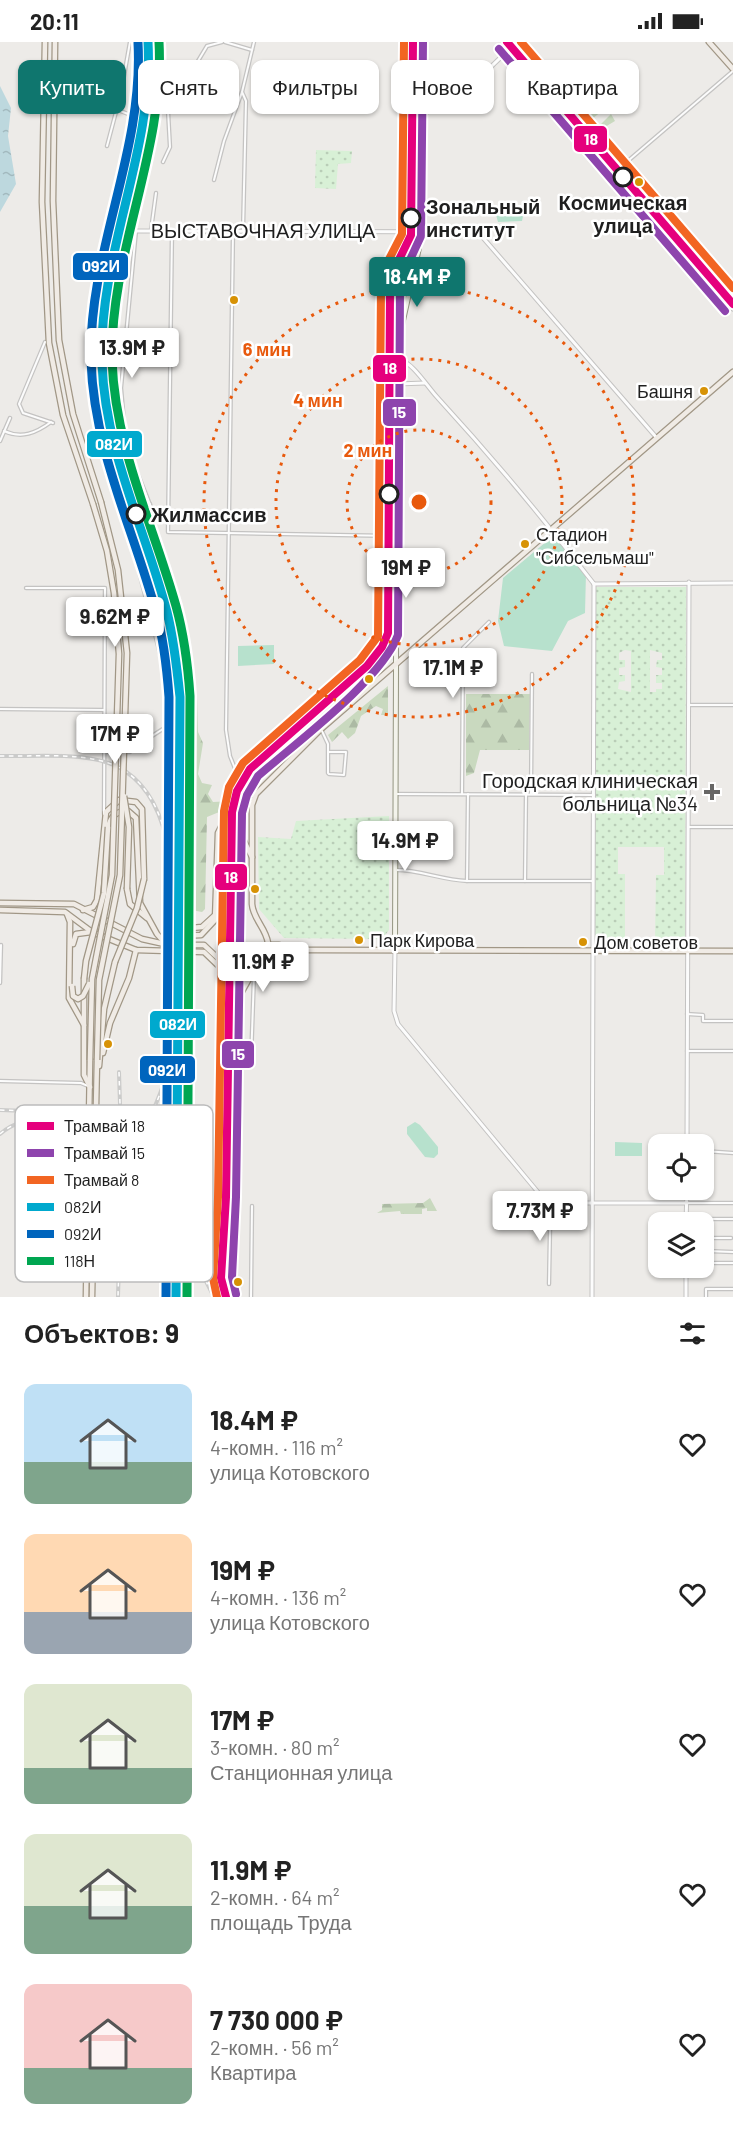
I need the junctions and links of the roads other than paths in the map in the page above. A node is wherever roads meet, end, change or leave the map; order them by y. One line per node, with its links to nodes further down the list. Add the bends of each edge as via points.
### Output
1 (45, 42): 99 (main road, bridge, via 42,202 49,343 63,415 107,551 119,654 112,882)
2 (55, 42): 62 (main road, bridge, via 53,201 58,331 73,414 118,570 126,653)
3 (130, 42): 12 (street)
4 (224, 42): 11 (street); 19 (street, via 207,46 168,111 170,147)
5 (254, 42): 11 (street)
6 (419, 42): 17 (main road)
7 (504, 42): 10 (street)
8 (709, 42): 13 (main road)
9 (515, 43): 10 (street); 20 (street)
10 (510, 48): 17 (street, via 459,96); 21 (street)
11 (252, 50): 14 (street)
12 (126, 65)
13 (733, 70): 20 (street)
14 (242, 92): 22 (street); 28 (street, via 246,102)
15 (126, 113): 59 (street, via 133,116 137,126 121,167 99,263 92,366 102,435 118,495 161,618 169,680 165,688 166,727 138,740 130,752)
16 (117, 114): 18 (street)
17 (419, 115): 29 (main road)
18 (107, 146)
19 (163, 162)
20 (621, 167): 21 (street); 30 (street)
21 (615, 172): 31 (street)
22 (214, 180)
23 (156, 193): 24 (street)
24 (151, 230): 26 (street, ВЫСТАВОЧНАЯ УЛИЦА); 27 (street, ВЫСТАВОЧНАЯ УЛИЦА)
25 (233, 230): 27 (street, ВЫСТАВОЧНАЯ УЛИЦА); 28 (street, ВЫСТАВОЧНАЯ УЛИЦА); 45 (street)
26 (136, 231): 41 (street, via 121,388 126,444)
27 (172, 231): 43 (street)
28 (243, 231): 29 (street, ВЫСТАВОЧНАЯ УЛИЦА)
29 (420, 231): 33 (main road); 39 (street, ВЫСТАВОЧНАЯ УЛИЦА, via 478,232)
30 (733, 296)
31 (733, 309)
32 (45, 342): 38 (street, via 19,404 23,413 52,422 18,436)
33 (398, 359): 35 (street); 36 (main road)
34 (733, 372): 39 (main road)
35 (424, 383): 36 (street); 44 (street)
36 (397, 384): 46 (main road)
37 (10, 418): 38 (street)
38 (4, 431): 40 (street)
39 (656, 437): 44 (main road)
40 (0, 441)
41 (150, 504): 42 (street); 43 (street)
42 (140, 508)
43 (168, 524): 45 (street, via 168,532)
44 (552, 530): 49 (street); 52 (main road)
45 (229, 535): 46 (street); 61 (street, via 226,730)
46 (395, 536): 52 (main road)
47 (689, 582): 48 (street); 49 (street); 54 (street)
48 (733, 583)
49 (594, 584): 68 (street)
50 (26, 588): 57 (street, via 105,588)
51 (489, 622): 64 (street, via 463,648)
52 (394, 666): 58 (main road); 63 (main road)
53 (532, 674): 67 (street)
54 (688, 705): 55 (street); 70 (street)
55 (733, 705)
56 (0, 709): 57 (street)
57 (104, 710): 59 (street)
58 (321, 729): 60 (street); 73 (main road, via 259,791 252,805)
59 (105, 752): 69 (street)
60 (328, 752): 60 (street, via 329,774 344,775 346,752)
61 (238, 776)
62 (123, 784): 83 (main road, bridge, via 129,827 130,904); 112 (main road, bridge, via 119,883 99,980)
63 (394, 794): 64 (street); 74 (main road)
64 (462, 794): 65 (street)
65 (468, 794): 66 (street); 75 (street)
66 (526, 794): 67 (street); 76 (street)
67 (531, 794): 68 (street)
68 (594, 795): 77 (street)
69 (104, 820): 81 (main road, via 98,896 93,907); 107 (main road, bridge, via 109,806 119,800 130,800 140,806 144,879 115,963 104,1009)
70 (688, 827): 71 (street); 94 (street)
71 (733, 827)
72 (240, 836): 73 (main road); 79 (main road, via 234,823 226,822 219,829); 110 (main road, bridge)
73 (252, 860): 87 (main road, via 252,908)
74 (394, 870): 75 (street); 91 (main road)
75 (467, 881): 76 (street)
76 (525, 881): 77 (street)
77 (592, 881): 92 (street)
78 (0, 903): 81 (main road, via 74,904)
79 (216, 907): 84 (main road, via 212,920 205,926); 86 (main road, via 215,920 206,932)
80 (0, 910): 82 (main road)
81 (83, 910): 89 (main road, via 142,939)
82 (66, 912): 85 (main road); 103 (main road, via 70,922 69,998)
83 (152, 921): 89 (main road); 103 (main road, bridge, via 140,903 136,818 119,812 108,827 102,900 86,961)
84 (180, 929)
85 (92, 932): 93 (main road); 99 (main road, bridge, via 74,936 73,996 81,998)
86 (180, 936)
87 (271, 944): 89 (main road, via 265,964 247,973 236,972 204,945); 90 (main road); 96 (main road)
88 (1, 945): 100 (street)
89 (167, 945)
90 (289, 950): 91 (main road); 96 (main road)
91 (395, 950): 92 (main road); 118 (street, via 394,1011 398,1024)
92 (592, 950): 94 (main road); 117 (street)
93 (136, 951): 97 (main road, via 204,952); 107 (main road, via 110,1023)
94 (687, 951): 95 (main road); 101 (street)
95 (733, 951)
96 (270, 960): 98 (main road)
97 (222, 968): 98 (main road, via 236,975); 138 (main road, via 234,985 230,1287)
98 (252, 976): 106 (street); 110 (main road, via 239,997)
99 (92, 979): 109 (main road, bridge)
100 (0, 983)
101 (687, 1014): 102 (street, via 703,1015 703,1021); 104 (street)
102 (733, 1021)
103 (84, 1025): 109 (main road, via 84,1075)
104 (687, 1051): 105 (street); 114 (street)
105 (733, 1051)
106 (251, 1061)
107 (99, 1070): 113 (main road)
108 (0, 1082): 109 (street, via 81,1083)
109 (90, 1088): 111 (main road)
110 (237, 1102): 138 (main road)
111 (92, 1105)
112 (93, 1105)
113 (94, 1105)
114 (687, 1134)
115 (714, 1151): 116 (street)
116 (733, 1153)
117 (593, 1202): 118 (street); 119 (street); 140 (street)
118 (547, 1203): 134 (street, via 544,1220 550,1229)
119 (687, 1203): 120 (street); 122 (street)
120 (733, 1203)
121 (252, 1206): 139 (street)
122 (686, 1212)
123 (733, 1219): 124 (street)
124 (714, 1220)
125 (714, 1238): 126 (street)
126 (731, 1238)
127 (714, 1251): 128 (street)
128 (733, 1252)
129 (714, 1263): 130 (street)
130 (733, 1263)
131 (686, 1278): 141 (street)
132 (87, 1282): 136 (main road)
133 (92, 1282): 137 (main road)
134 (549, 1284)
135 (733, 1289): 142 (street, via 706,1289)
136 (86, 1297)
137 (92, 1297)
138 (235, 1297)
139 (251, 1297)
140 (592, 1297)
141 (686, 1297)
142 (706, 1297)

